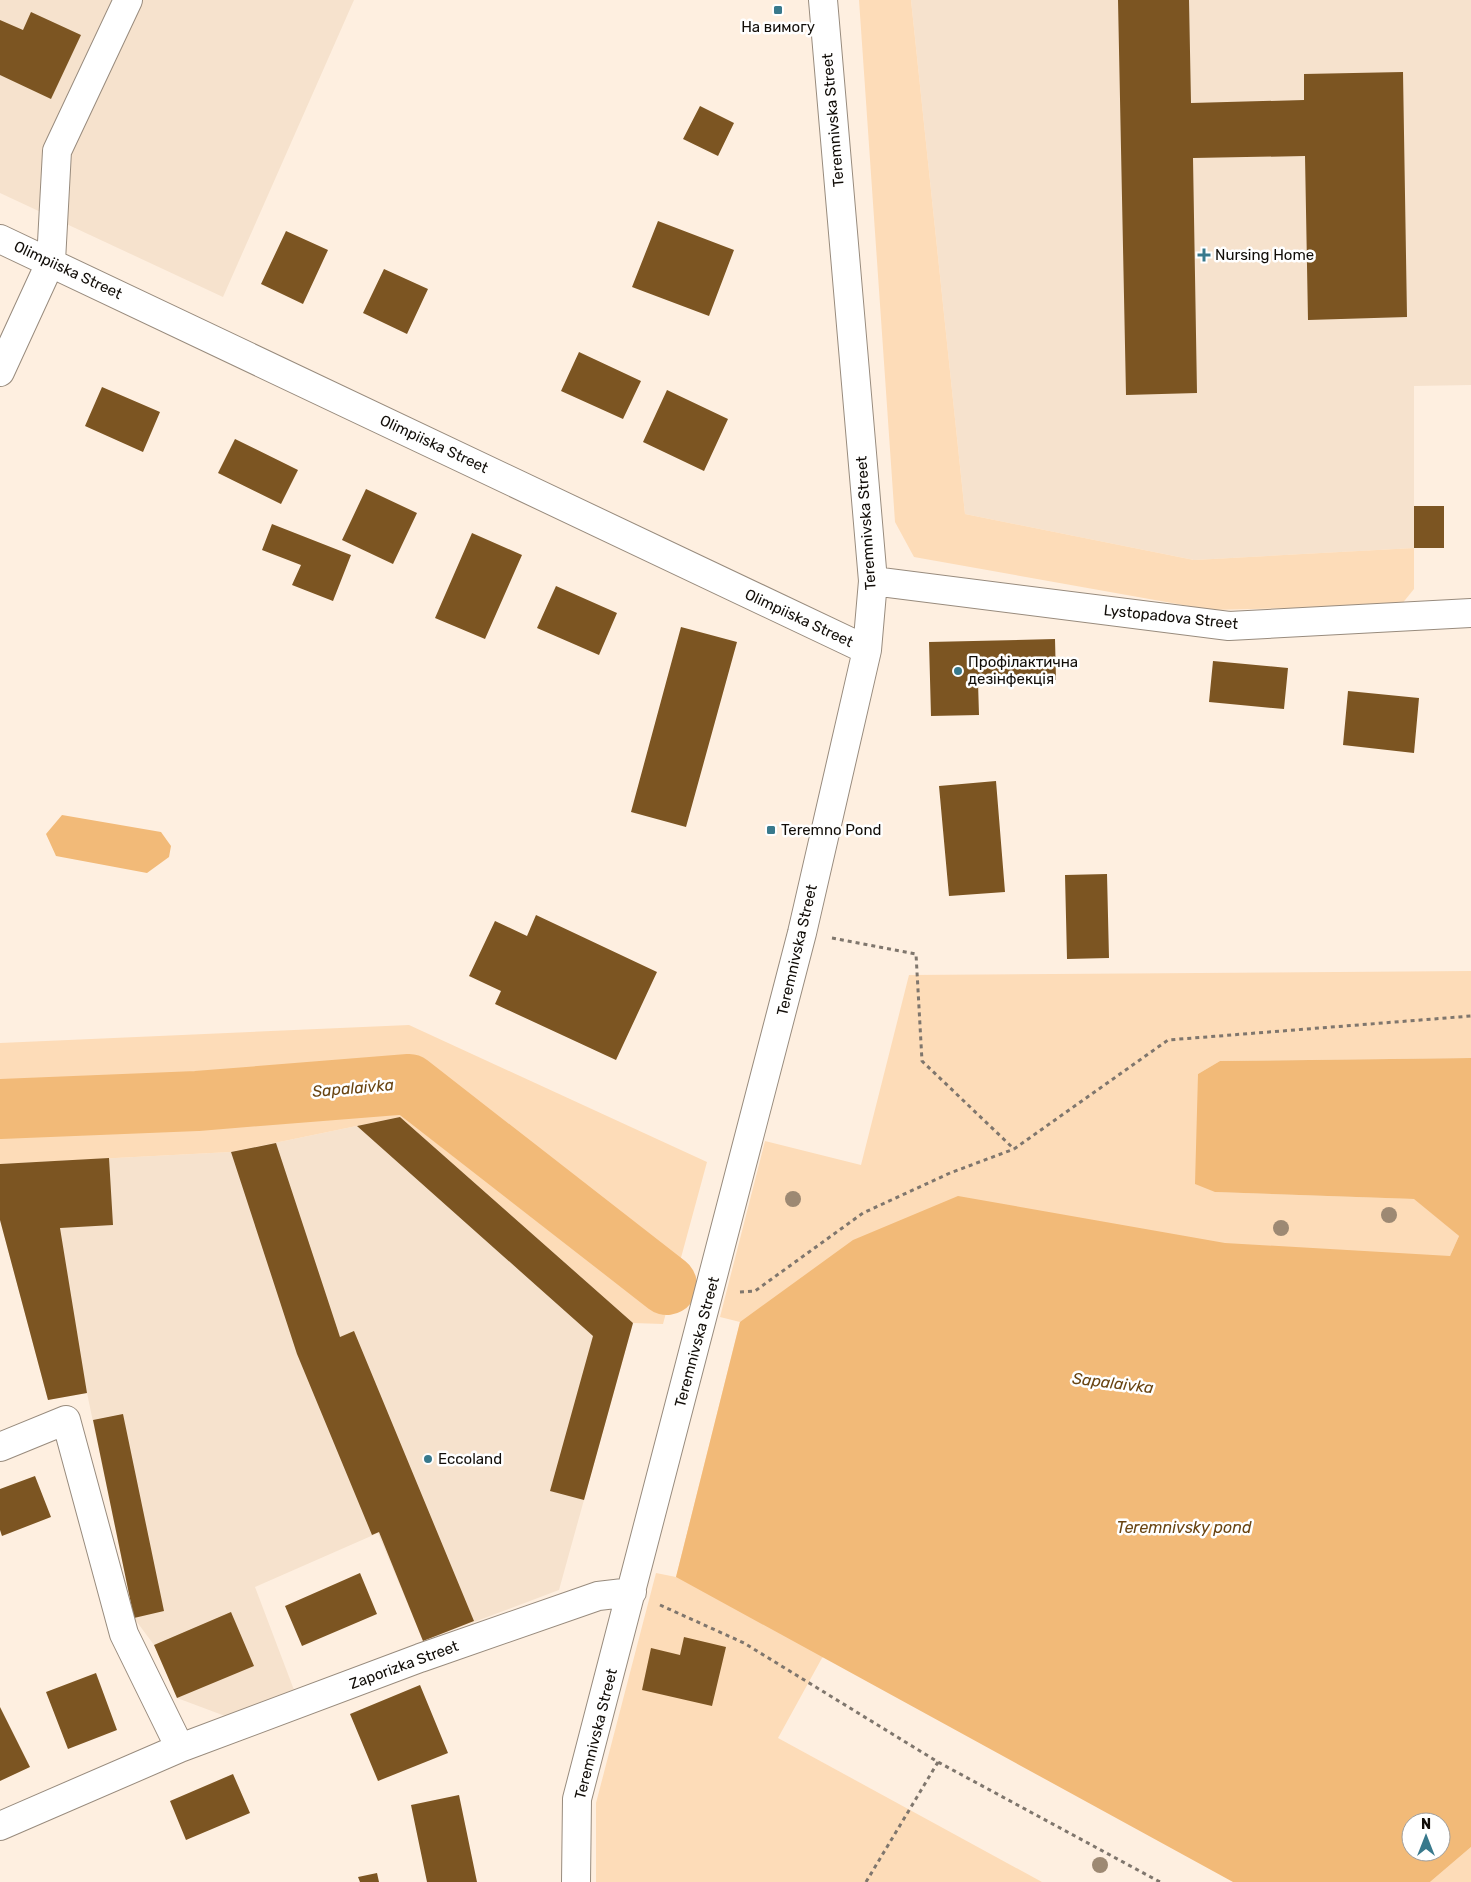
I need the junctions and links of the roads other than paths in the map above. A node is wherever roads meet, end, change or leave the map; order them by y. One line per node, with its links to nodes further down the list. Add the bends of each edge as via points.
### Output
1 (128, 0): 4 (street, via 57,151)
2 (823, 0): 6 (street, Teremnivska Street)
3 (0, 239): 4 (street, Olimpiiska Street)
4 (51, 262): 5 (street); 8 (street, Olimpiiska Street)
5 (0, 372)
6 (873, 581): 7 (street, Lystopadova Street, via 1229,626); 8 (street, Teremnivska Street)
7 (1471, 613)
8 (867, 650): 10 (street, Teremnivska Street, via 802,933)
9 (0, 1447): 11 (street, via 66,1420 124,1634)
10 (632, 1592): 11 (street, Zaporizka Street, via 598,1596 420,1658); 13 (street, Teremnivska Street, via 577,1799)
11 (180, 1748): 12 (street, Zaporizka Street)
12 (0, 1826)
13 (576, 1882)

